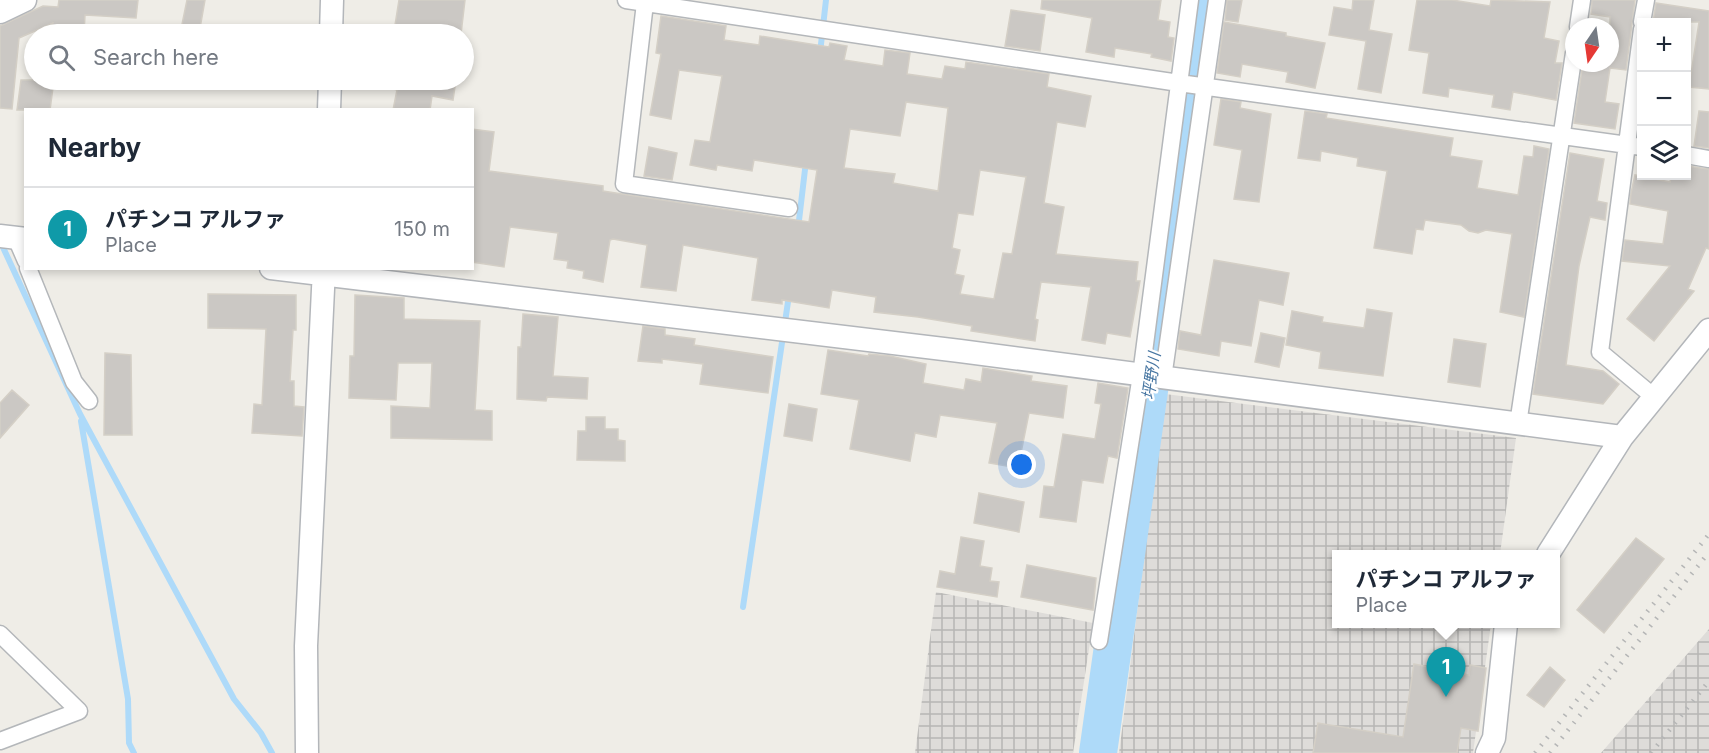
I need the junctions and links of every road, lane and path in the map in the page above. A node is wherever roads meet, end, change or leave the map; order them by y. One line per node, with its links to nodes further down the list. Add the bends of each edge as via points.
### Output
1 (25, 0): 10 (street)
2 (332, 0): 13 (street)
3 (626, 0): 8 (street)
4 (1190, 0): 16 (street)
5 (1217, 0): 17 (street)
6 (1582, 0): 11 (street)
7 (1646, 0): 12 (street)
8 (645, 3): 9 (street); 24 (street, via 624,184)
9 (678, 4): 16 (street)
10 (0, 12)
11 (1579, 18)
12 (1643, 18)
13 (331, 24)
14 (1571, 72): 20 (street)
15 (1638, 72): 21 (street)
16 (1179, 83): 17 (street); 31 (street)
17 (1205, 86): 20 (street); 31 (street)
18 (330, 90): 19 (street)
19 (329, 108)
20 (1562, 134): 21 (street); 34 (street)
21 (1633, 145): 32 (street, via 1600,352)
22 (1691, 156): 23 (street)
23 (1709, 159)
24 (789, 208)
25 (12, 238): 26 (street)
26 (24, 258)
27 (29, 270): 33 (street, via 74,382)
28 (298, 270): 29 (street)
29 (324, 272): 31 (street); 41 (street, via 306,646)
30 (1709, 330): 32 (street)
31 (1152, 376): 34 (street); 39 (street)
32 (1654, 397): 35 (street)
33 (89, 401)
34 (1518, 424): 35 (street)
35 (1622, 437): 36 (street)
36 (1551, 550)
37 (1506, 628): 42 (street, via 1494,738)
38 (0, 634): 40 (street, via 79,711)
39 (1100, 641)
40 (0, 741)
41 (307, 753)
42 (1487, 753)

